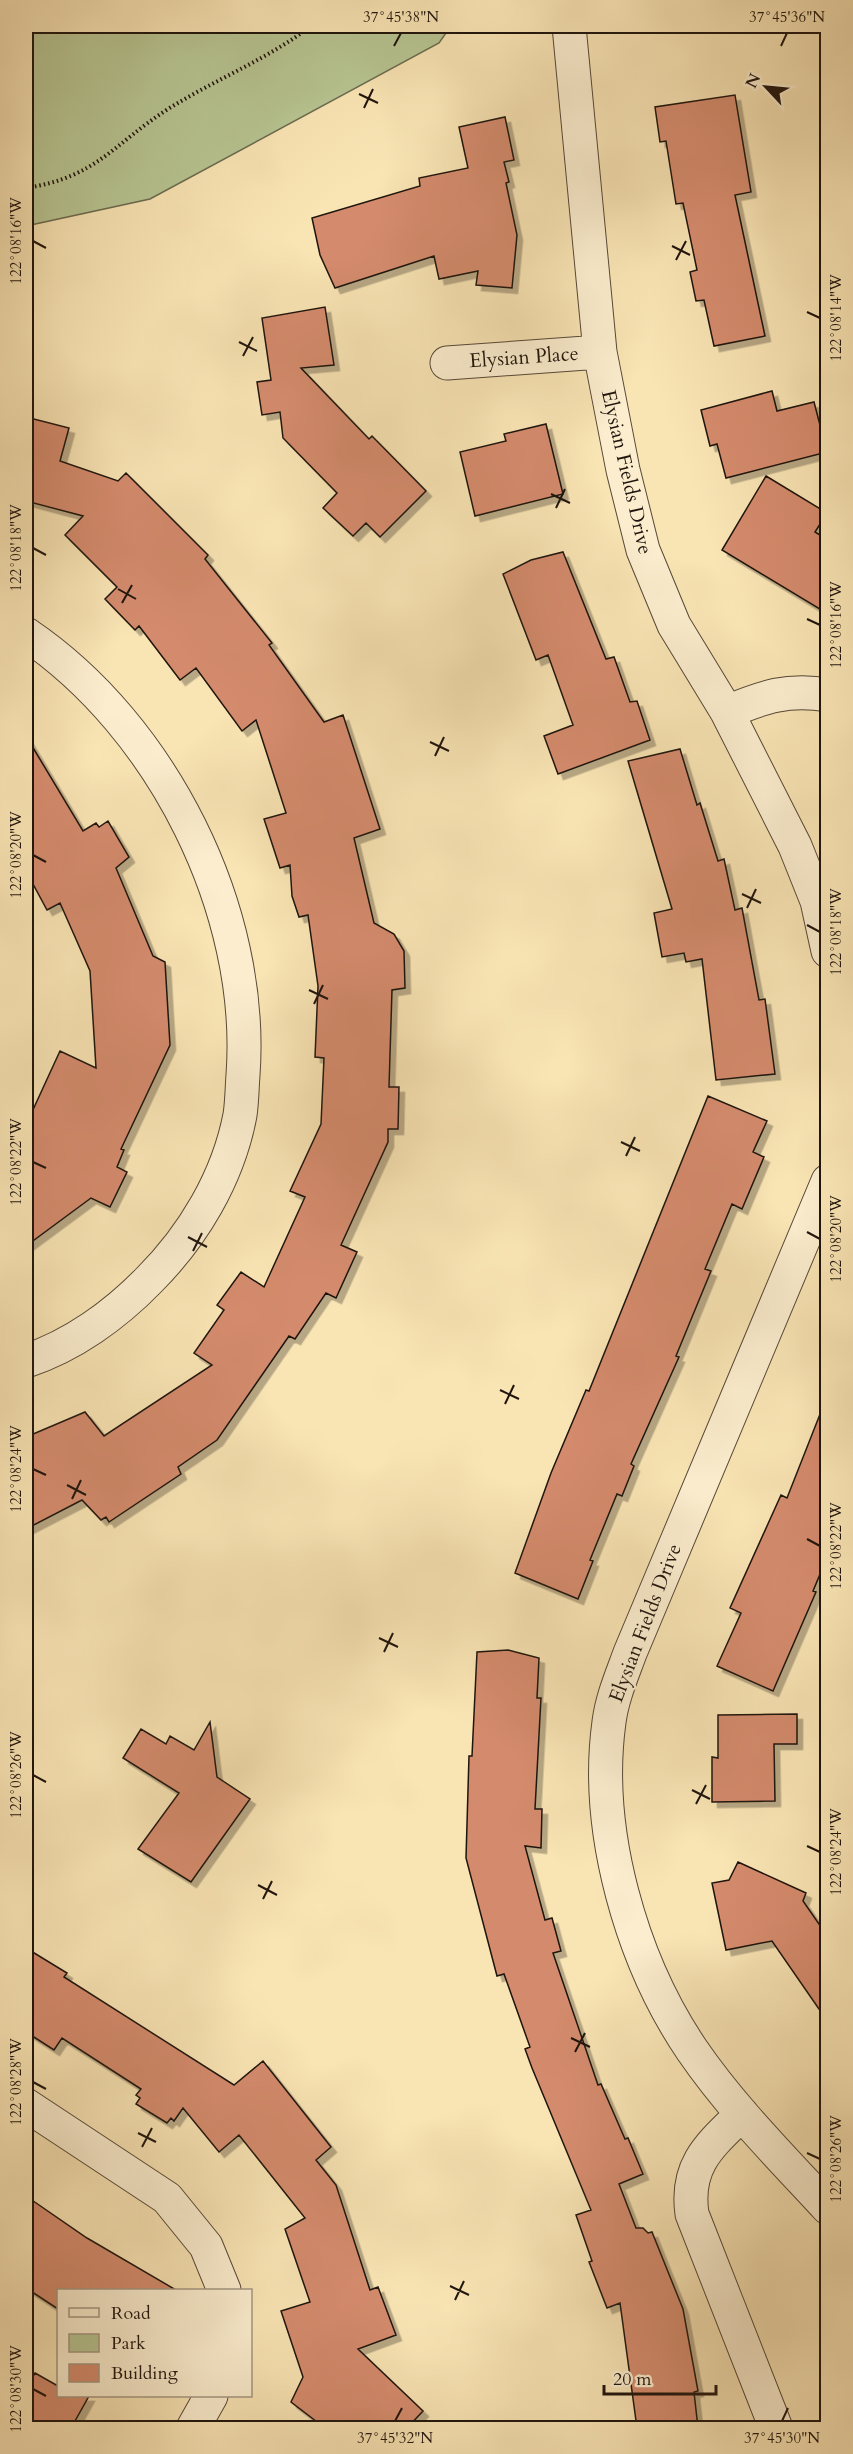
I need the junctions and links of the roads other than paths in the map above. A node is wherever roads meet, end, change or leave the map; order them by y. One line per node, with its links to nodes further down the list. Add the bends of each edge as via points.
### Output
1 (569, 26): 2 (street, Elysian Fields Drive)
2 (600, 352): 3 (street, Elysian Place); 6 (street, Elysian Fields Drive, via 643,550 674,625)
3 (447, 363)
4 (26, 634): 9 (street, via 50,651 126,726 180,808 220,894 239,972 245,1041 240,1116 216,1188 176,1253 124,1305 52,1352)
5 (828, 695): 6 (street, via 808,691 770,694)
6 (727, 712): 7 (street, Elysian Fields Drive, via 795,846 818,901)
7 (828, 951)
8 (828, 1181): 11 (street, Elysian Fields Drive, via 630,1653 609,1721 606,1782 621,1894 660,1994 691,2049)
9 (26, 1361)
10 (26, 2105): 13 (street, via 167,2198 206,2246)
11 (742, 2114): 12 (street, Elysian Fields Drive); 16 (street, via 707,2148 689,2194 692,2214)
12 (828, 2208)
13 (224, 2289)
14 (210, 2397): 15 (street)
15 (194, 2428)
16 (776, 2428)

